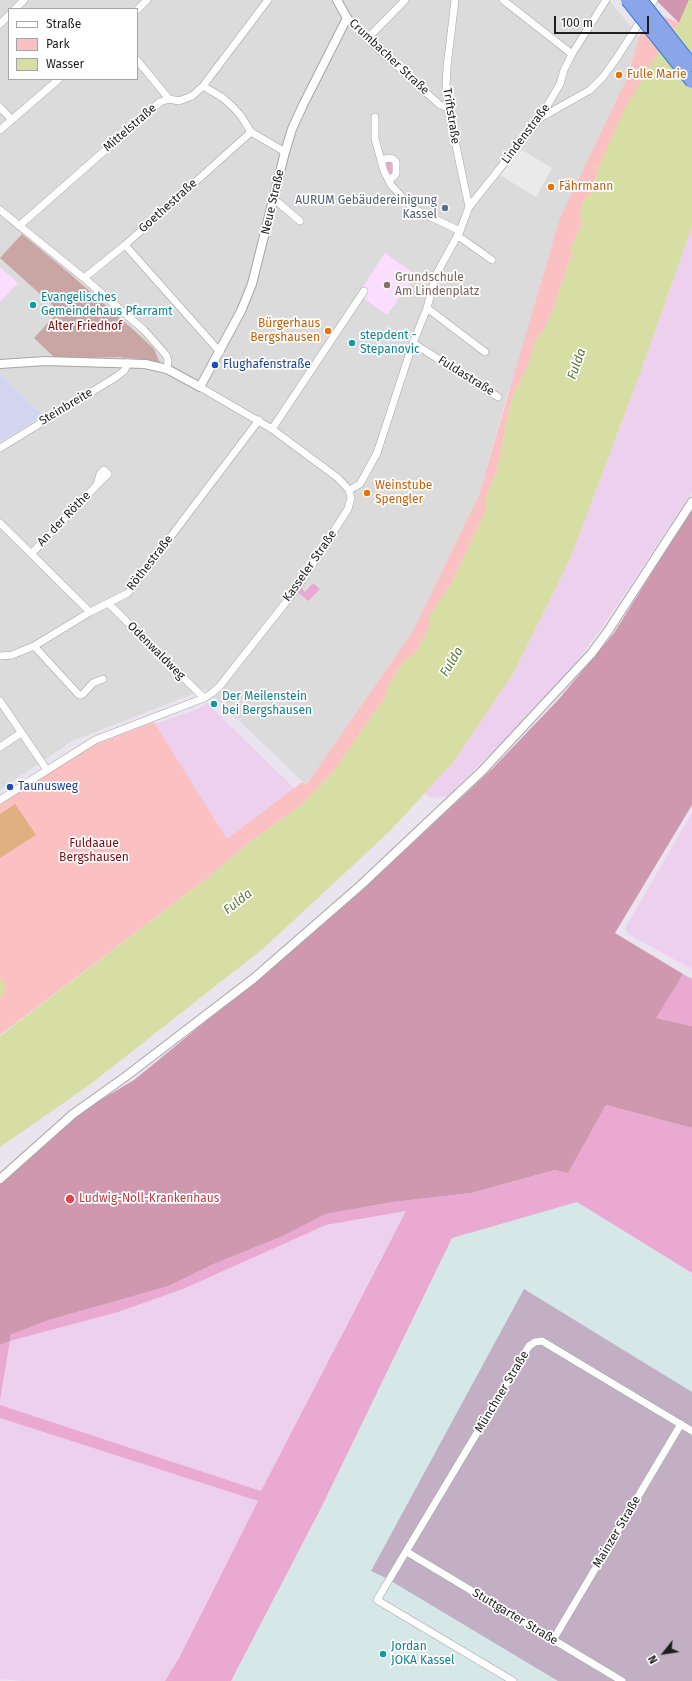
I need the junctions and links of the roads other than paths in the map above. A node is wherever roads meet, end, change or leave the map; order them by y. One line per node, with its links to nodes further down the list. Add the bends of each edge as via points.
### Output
1 (24, 0): 12 (street)
2 (147, 0): 13 (street)
3 (268, 0): 23 (street, Mittelstraße)
4 (337, 0): 15 (street, Crumbacher Straße)
5 (405, 0): 17 (street)
6 (455, 0): 26 (street, Triftstraße, via 447,67)
7 (503, 0): 18 (street)
8 (606, 0): 18 (street, Lindenstraße)
9 (627, 0): 22 (highway, bridge)
10 (641, 0): 20 (highway, bridge)
11 (654, 0): 28 (street, via 616,59 590,90)
12 (16, 8)
13 (138, 9)
14 (8, 16): 16 (street)
15 (347, 18): 17 (street, Crumbacher Straße); 32 (street, Neue Straße, via 303,105)
16 (0, 24)
17 (367, 39): 26 (street, Crumbacher Straße, via 440,105)
18 (572, 54): 28 (street, Lindenstraße, via 560,84)
19 (138, 61): 24 (street)
20 (692, 65)
21 (58, 80): 29 (street)
22 (692, 82)
23 (202, 86): 24 (street, Mittelstraße, via 192,96 183,100); 31 (street, via 213,91 233,107)
24 (169, 99): 39 (street, Mittelstraße, via 156,104)
25 (0, 107): 29 (street)
26 (448, 108): 36 (street, Triftstraße)
27 (375, 117): 33 (street, via 375,139)
28 (540, 118): 36 (street, Lindenstraße)
29 (12, 120): 30 (street)
30 (0, 130)
31 (251, 132): 32 (street); 41 (street, Goethestraße)
32 (285, 152): 35 (street, Neue Straße)
33 (381, 161): 34 (street); 34 (street, via 388,158 396,162 396,174)
34 (389, 181): 40 (street, via 412,208)
35 (274, 199): 38 (street); 47 (street, Neue Straße, via 252,284)
36 (469, 207): 40 (street)
37 (0, 210): 39 (street)
38 (300, 221)
39 (19, 226): 43 (street)
40 (459, 233): 42 (street); 45 (street, via 436,274)
41 (124, 245): 43 (street, Goethestraße); 47 (street)
42 (492, 260)
43 (84, 278): 51 (street, via 161,348 168,360)
44 (364, 291): 55 (street)
45 (427, 308): 46 (street); 48 (street)
46 (413, 343): 53 (street, Fuldastraße); 58 (street, via 377,453 360,484)
47 (220, 352): 52 (street, Neue Straße)
48 (485, 352)
49 (128, 363): 50 (street, via 45,361); 51 (street); 56 (street, Steinbreite, via 124,371 116,377)
50 (0, 364)
51 (166, 369): 52 (street)
52 (200, 387): 54 (street)
53 (498, 397)
54 (259, 420): 55 (street); 62 (street, Röthestraße, via 128,593)
55 (272, 429): 58 (street, via 338,478)
56 (0, 448)
57 (97, 485): 61 (street, An der Röthe)
58 (349, 490): 67 (street, Kasseler Straße, via 351,498 348,509 297,588 219,687)
59 (692, 502): 73 (street, via 608,631 590,654 482,771 361,885 253,979 73,1114)
60 (0, 523): 61 (street, An der Röthe)
61 (32, 553): 63 (street, An der Röthe)
62 (108, 603): 63 (street, Röthestraße); 67 (street, Odenwaldweg)
63 (90, 612): 64 (street, Röthestraße)
64 (34, 646): 65 (street, Röthestraße, via 12,655); 66 (street, via 79,695 93,683)
65 (0, 656)
66 (103, 679)
67 (204, 698): 71 (street, Kasseler Straße, via 104,736)
68 (0, 701): 69 (street)
69 (22, 733): 70 (street); 71 (street)
70 (0, 746)
71 (46, 770): 72 (street, Kasseler Straße)
72 (0, 800)
73 (0, 1179)
74 (681, 1424): 75 (street, Münchner Straße); 76 (street, Münchner Straße, via 542,1341 534,1342 529,1346); 77 (street, Mainzer Straße)
75 (692, 1431)
76 (407, 1552): 77 (street, Stuttgarter Straße); 78 (street, Münchner Straße, via 377,1600)
77 (553, 1640): 79 (street, Stuttgarter Straße)
78 (512, 1681)
79 (622, 1681)

